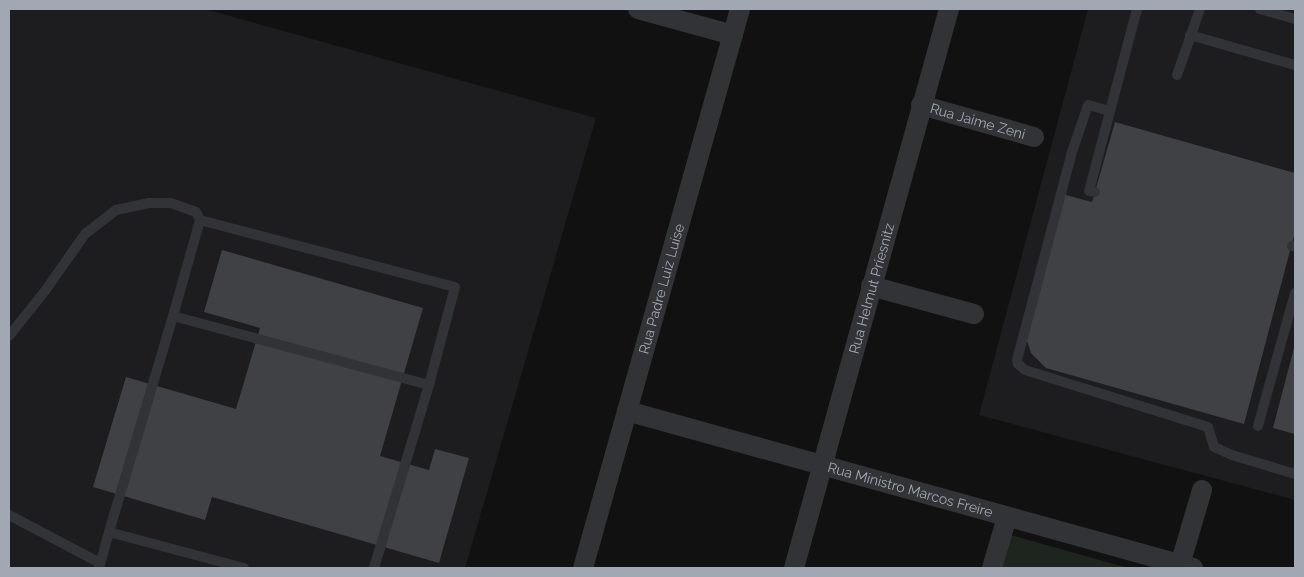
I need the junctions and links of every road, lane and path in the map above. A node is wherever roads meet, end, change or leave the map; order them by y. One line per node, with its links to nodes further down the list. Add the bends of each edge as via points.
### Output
1 (638, 9): 9 (street)
2 (740, 9): 9 (street, Rua Padre Luiz Luíse)
3 (949, 9): 12 (street, Rua Helmut Priesnitz)
4 (1138, 9): 13 (lane)
5 (1200, 9): 8 (lane)
6 (1260, 9): 7 (lane)
7 (1295, 19)
8 (1190, 35): 10 (lane); 11 (lane)
9 (733, 36): 23 (street, Rua Padre Luiz Luíse)
10 (1295, 65)
11 (1177, 75)
12 (921, 105): 14 (street, Rua Jaime Zeni); 17 (street, Rua Helmut Priesnitz)
13 (1110, 111): 15 (lane, via 1089,191); 26 (lane, via 1088,105 1072,152 1018,364 1025,370 1208,427 1214,447)
14 (1034, 137)
15 (1095, 192)
16 (200, 220): 20 (lane); 21 (lane, via 196,212 170,204 149,203 116,210 85,234); 22 (lane, via 455,287)
17 (871, 286): 19 (street); 25 (street, Rua Helmut Priesnitz)
18 (1295, 293): 24 (lane)
19 (974, 314)
20 (173, 316): 22 (lane); 30 (lane)
21 (9, 336)
22 (429, 385): 34 (lane)
23 (627, 410): 25 (street, Rua Ministro Marcos Freire); 35 (street, Rua Padre Luiz Luíse)
24 (1258, 426)
25 (822, 464): 29 (street, Rua Ministro Marcos Freire); 36 (street, Rua Helmut Priesnitz)
26 (1295, 474)
27 (1202, 490): 32 (street)
28 (9, 515): 31 (lane)
29 (1007, 517): 32 (street, Rua Ministro Marcos Freire); 37 (street)
30 (109, 532): 31 (lane); 33 (lane)
31 (100, 566)
32 (1184, 567)
33 (244, 568)
34 (374, 568)
35 (583, 568)
36 (794, 568)
37 (992, 568)

